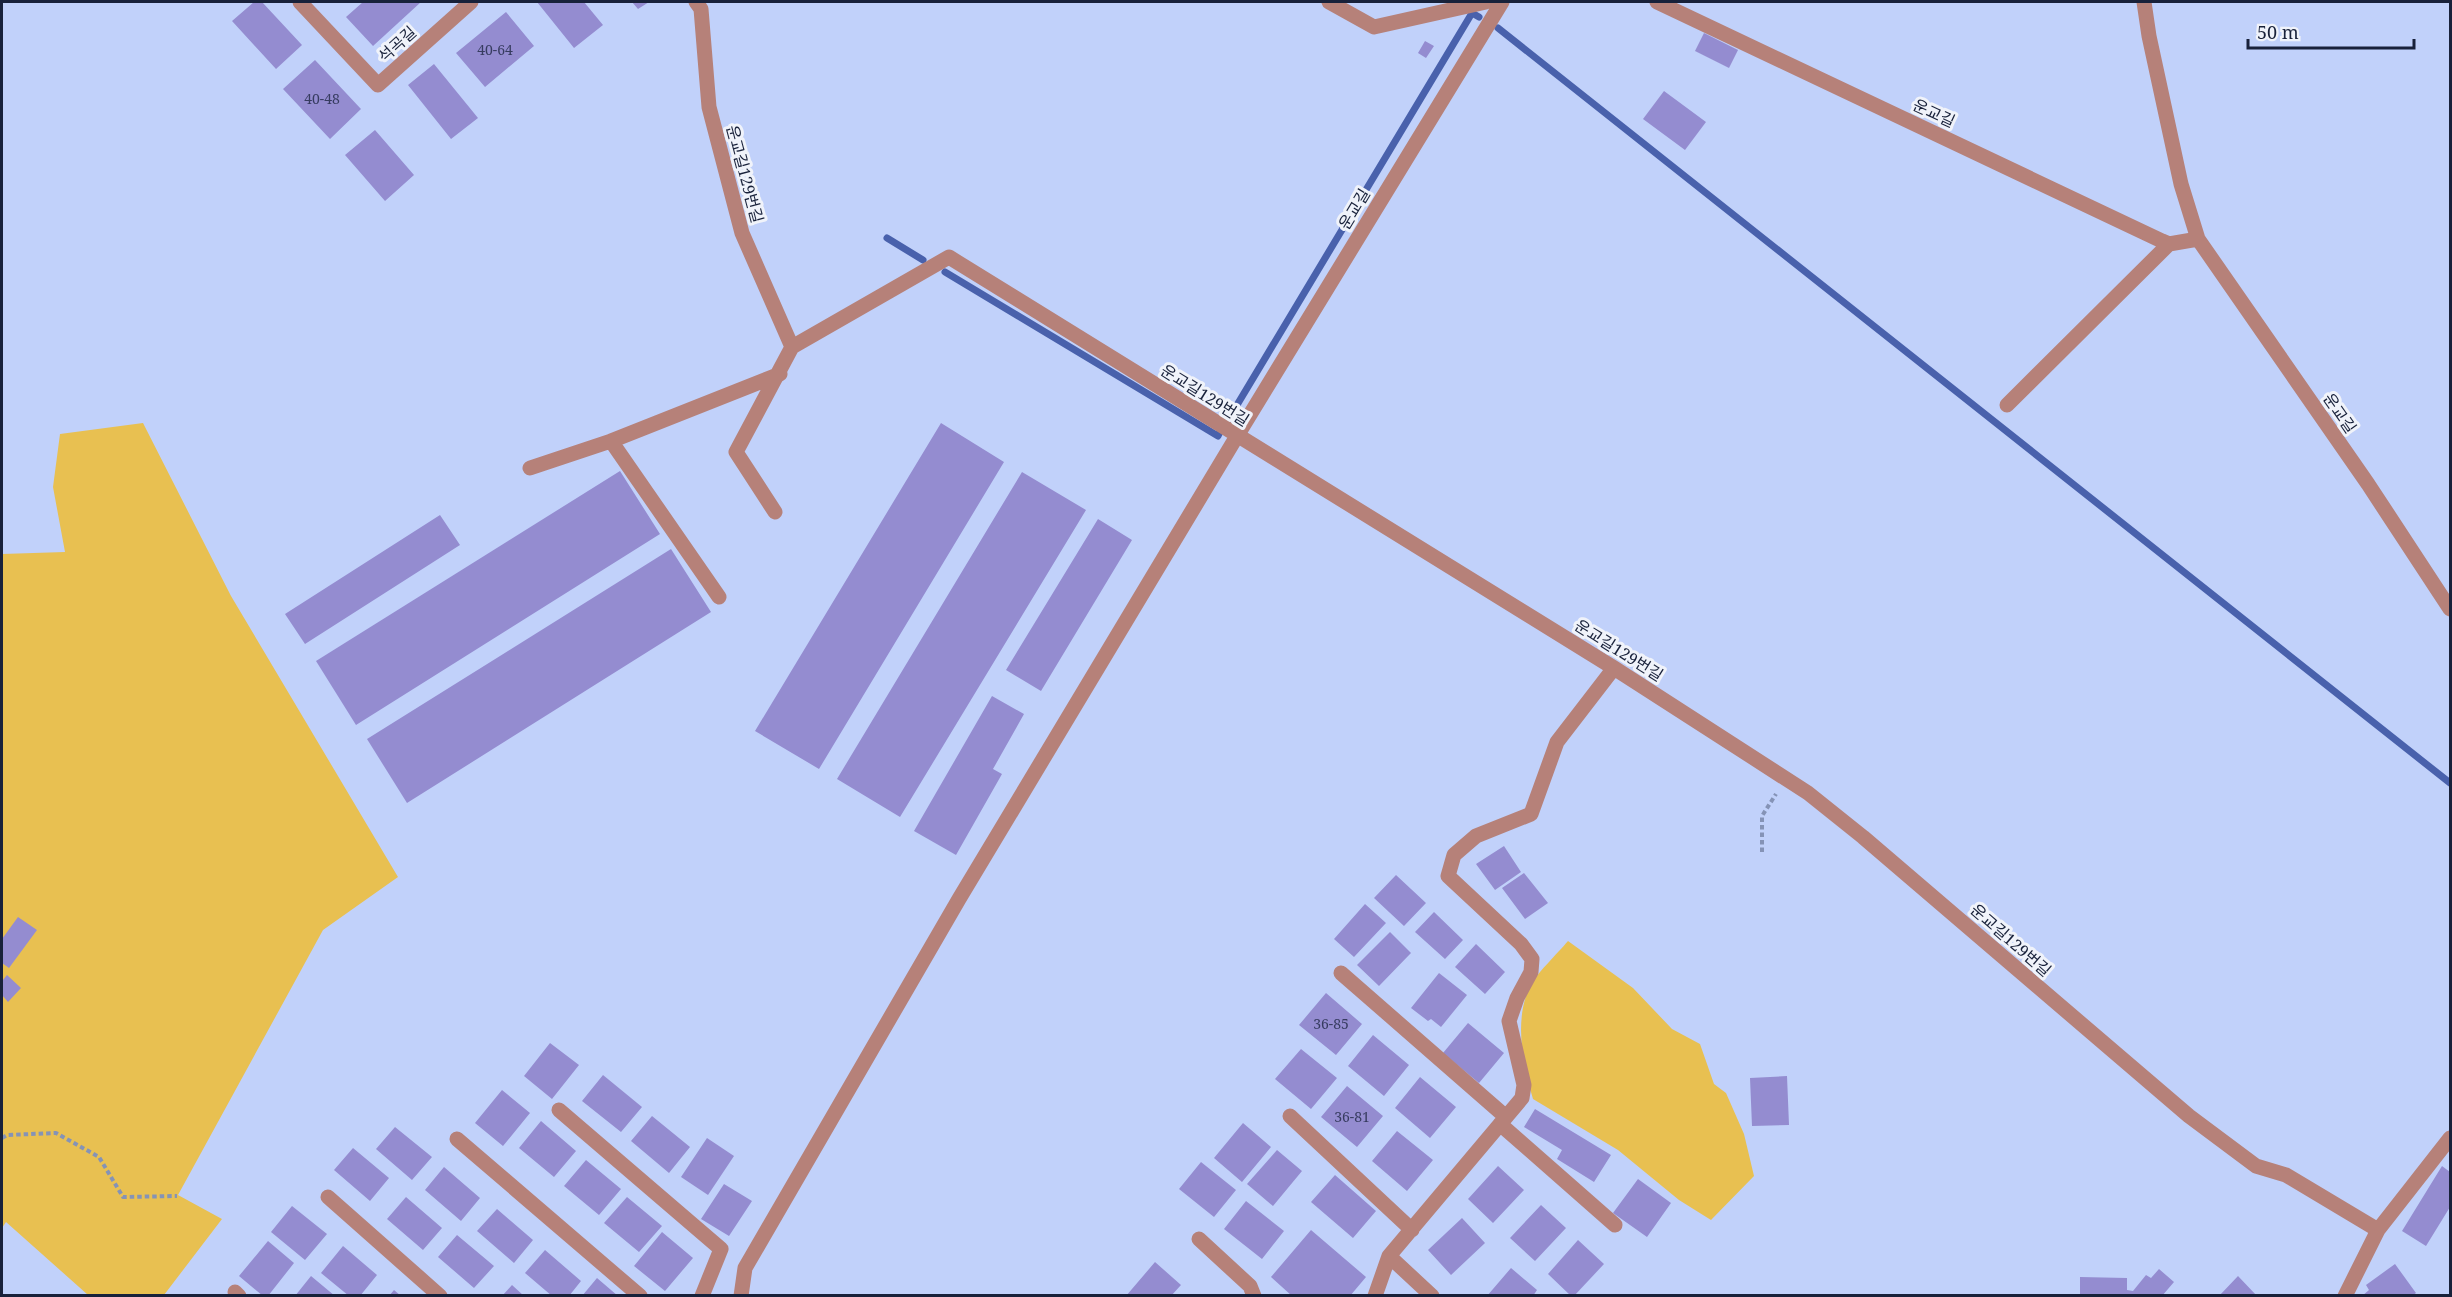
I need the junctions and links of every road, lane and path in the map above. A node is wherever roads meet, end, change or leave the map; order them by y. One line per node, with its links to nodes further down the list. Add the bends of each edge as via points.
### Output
1 (300, 2): 2 (street, 석곡길, via 378,85)
2 (471, 2)
3 (696, 2): 11 (street, 운교길129번길, via 701,9 709,107 742,233)
4 (1329, 2): 5 (street, via 1374,27)
5 (1486, 2)
6 (1502, 2): 14 (street, 운교길)
7 (1657, 2): 10 (street, 운교길)
8 (2144, 2): 9 (street, 운교길, via 2181,184)
9 (2198, 239): 10 (street); 19 (street, 운교길)
10 (2169, 244): 13 (street)
11 (792, 347): 12 (street); 14 (street, 운교길129번길, via 949,257)
12 (780, 374): 15 (street); 17 (street, via 736,452)
13 (2007, 405)
14 (1237, 436): 20 (street, 운교길129번길); 40 (street, 운교길, via 959,899 745,1268)
15 (611, 441): 16 (street); 18 (street)
16 (530, 468)
17 (775, 512)
18 (719, 597)
19 (2451, 609)
20 (1614, 668): 21 (street, 운교길129번길); 26 (street, via 1557,742 1531,814 1476,836 1454,855 1448,876 1532,959 1531,972 1509,1021 1524,1085 1522,1098)
21 (1786, 779): 22 (path, via 1762,816); 34 (street, 운교길129번길, via 1863,837 2189,1116 2256,1166 2286,1175)
22 (1762, 852)
23 (1341, 973): 26 (street)
24 (559, 1110): 39 (street, via 721,1249)
25 (1290, 1116): 33 (street)
26 (1503, 1120): 32 (street); 33 (street)
27 (2, 1138): 30 (path, via 56,1133 99,1157 123,1197)
28 (2451, 1138): 34 (street)
29 (457, 1139): 38 (street)
30 (177, 1196)
31 (328, 1197): 37 (street)
32 (1615, 1225)
33 (1412, 1230): 36 (street)
34 (2378, 1230): 44 (street)
35 (1198, 1239): 41 (street, via 1250,1286)
36 (1389, 1257): 42 (street); 43 (street)
37 (440, 1296)
38 (640, 1296)
39 (702, 1296)
40 (741, 1296)
41 (1254, 1296)
42 (1375, 1296)
43 (1432, 1296)
44 (2345, 1296)

